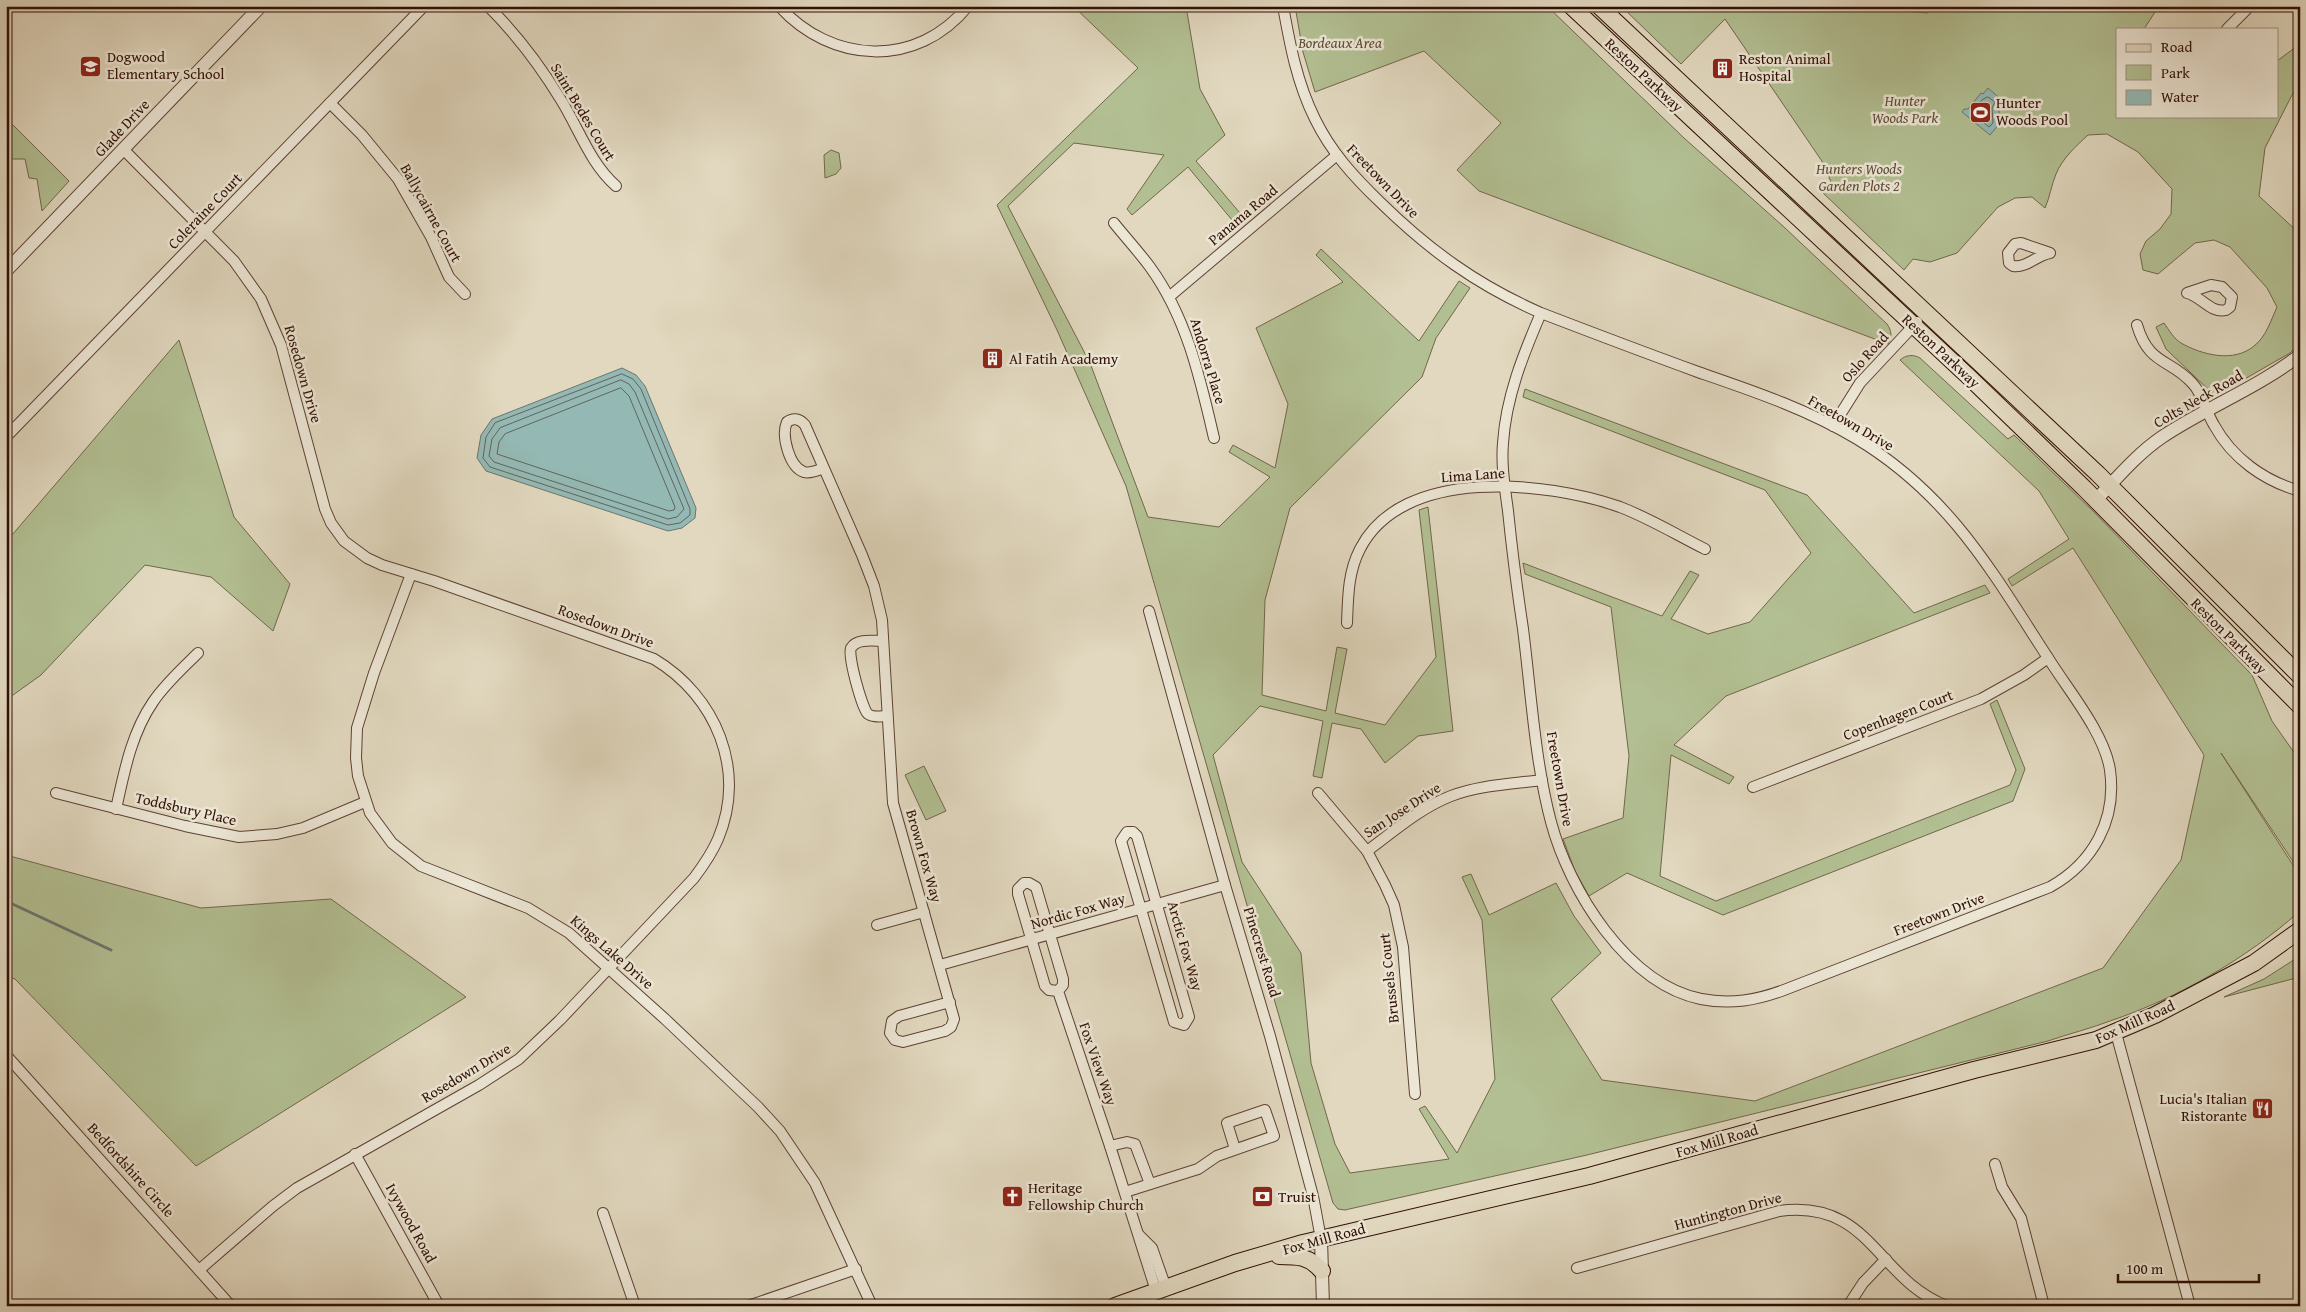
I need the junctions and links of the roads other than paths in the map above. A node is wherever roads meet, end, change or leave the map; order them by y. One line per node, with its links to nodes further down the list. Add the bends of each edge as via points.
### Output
1 (261, 6): 12 (street, Glade Drive)
2 (424, 6): 11 (street, Coleraine Court)
3 (488, 6): 14 (street, Saint Bedes Court, via 541,70 596,166)
4 (779, 6): 5 (street, via 814,36 845,48 873,52 921,42 950,25)
5 (968, 6)
6 (1283, 6): 13 (street, Freetown Drive, via 1293,60 1305,97)
7 (1571, 6): 22 (main road, Reston Parkway)
8 (1598, 6): 20 (main road, Reston Parkway)
9 (2250, 6): 10 (street)
10 (2228, 28)
11 (330, 103): 16 (street, Coleraine Court); 18 (street, Ballycairne Court, via 362,135 398,179 449,277)
12 (124, 150): 16 (street, Rosedown Drive); 17 (street, Glade Drive)
13 (1337, 155): 19 (street, Panama Road); 21 (street, Freetown Drive, via 1413,234 1452,265 1510,300)
14 (616, 186)
15 (1114, 223): 19 (street, Andorra Place, via 1151,268)
16 (205, 232): 27 (street, Coleraine Court); 35 (street, Rosedown Drive, via 247,277 273,322 331,523 344,541 367,558)
17 (6, 271)
18 (465, 294)
19 (1169, 297): 28 (street, Andorra Place, via 1191,347)
20 (1926, 312): 22 (street, Oslo Road); 31 (main road, Reston Parkway)
21 (1541, 313): 26 (street, Freetown Drive, via 1770,398); 30 (street, Freetown Drive, via 1515,376 1508,407 1503,443)
22 (1914, 325): 26 (street, Oslo Road, via 1860,383); 33 (main road, Reston Parkway)
23 (2137, 325): 25 (street, via 2148,351 2191,381 2198,389)
24 (2300, 355): 25 (street, Colts Neck Road, via 2260,382)
25 (2206, 410): 31 (street, Colts Neck Road, via 2160,438); 32 (street, via 2226,442 2254,470)
26 (1833, 426): 40 (street, Freetown Drive, via 1891,462 1944,509 1982,555)
27 (6, 437)
28 (1214, 438)
29 (824, 468): 29 (street, Brown Fox Way, via 805,425 798,419 787,422 784,434 796,466 805,472); 38 (street, Brown Fox Way, via 874,586)
30 (1505, 486): 34 (street, Lima Lane, via 1585,498 1620,507); 37 (street, Lima Lane, via 1430,494 1403,504 1388,514 1368,535 1354,562 1348,586); 44 (street, Freetown Drive)
31 (2110, 486): 33 (street, Colts Neck Road); 41 (main road, Reston Parkway)
32 (2300, 491)
33 (2096, 500): 42 (main road, Reston Parkway)
34 (1705, 549)
35 (411, 574): 48 (street, Kings Lake Drive, via 357,728 356,758); 60 (street, Rosedown Drive, via 654,659 685,682 715,724 724,747 729,783 725,818 718,840 694,878)
36 (1149, 611): 51 (street, Pinecrest Road)
37 (1347, 623)
38 (884, 640): 43 (street, Brown Fox Way); 43 (street, via 856,643 851,646 849,655 864,709 873,716)
39 (198, 654): 49 (street, via 148,710 130,753)
40 (2048, 658): 44 (street, Freetown Drive, via 2100,740 2110,768 2112,784 2104,830 2086,858 2069,875 2050,887 1762,998 1720,1002 1689,996 1659,982 1629,956 1591,911 1569,873 1551,823); 45 (street, Copenhagen Court, via 1981,699)
41 (2300, 676)
42 (2300, 706)
43 (887, 716): 54 (street, Brown Fox Way, via 893,803)
44 (1542, 780): 50 (street, San Jose Drive, via 1452,795 1435,803)
45 (1753, 788)
46 (56, 793): 49 (street, Toddsbury Place)
47 (1318, 794): 50 (street, Brussels Court)
48 (365, 802): 49 (street, Toddsbury Place, via 303,828 258,837 221,834); 60 (street, Kings Lake Drive, via 386,836 414,861 438,874 545,917 570,933)
49 (116, 809)
50 (1367, 851): 65 (street, Brussels Court, via 1385,885 1399,926)
51 (1225, 885): 52 (street, Nordic Fox Way); 73 (street, Pinecrest Road, via 1270,1036 1313,1196)
52 (1157, 903): 53 (street, Nordic Fox Way); 53 (street, Arctic Fox Way, via 1137,836 1127,832 1121,841); 53 (street, Arctic Fox Way, via 1189,1017 1184,1025 1174,1022)
53 (1140, 908): 57 (street, Nordic Fox Way)
54 (924, 912): 55 (street); 59 (street, Brown Fox Way)
55 (877, 925)
56 (2300, 930): 63 (main road, Fox Mill Road, via 2254,962)
57 (1051, 934): 58 (street, Nordic Fox Way); 58 (street, Fox View Way, via 1036,887 1024,883 1018,894); 61 (street, Fox View Way, via 1064,978)
58 (1031, 940): 59 (street, Nordic Fox Way); 61 (street, Fox View Way, via 1045,986)
59 (940, 965): 62 (street, Brown Fox Way)
60 (609, 968): 68 (street, Rosedown Drive, via 519,1059); 77 (street, Kings Lake Drive, via 780,1131 815,1183)
61 (1058, 991): 66 (street, Fox View Way)
62 (950, 1002): 62 (street, Brown Fox Way, via 898,1016 892,1021 890,1033 895,1040 903,1042 948,1029 954,1019)
63 (2116, 1033): 73 (main road, Fox Mill Road, via 1598,1174); 91 (street)
64 (6, 1055): 78 (street, Bedfordshire Circle)
65 (1415, 1094)
66 (1110, 1146): 70 (street, via 1126,1142 1135,1144); 71 (street, Fox View Way)
67 (1236, 1149): 67 (street, via 1226,1123 1265,1110 1274,1136); 70 (street, via 1198,1169)
68 (355, 1154): 78 (street, Rosedown Drive, via 272,1206); 83 (street, Ivywood Road)
69 (1995, 1164): 81 (street, via 2002,1187 2021,1218)
70 (1150, 1184): 71 (street)
71 (1125, 1192): 80 (street, Fox View Way)
72 (603, 1213): 84 (street)
73 (1321, 1238): 74 (main road, Fox Mill Road); 79 (street, Pinecrest Road)
74 (1260, 1256): 79 (main road, via 1306,1257); 80 (main road, Fox Mill Road)
75 (1886, 1259): 76 (street, Huntington Drive, via 1866,1236 1838,1218 1794,1209); 89 (street, via 1863,1282); 90 (street, Huntington Drive, via 1914,1287)
76 (1577, 1268)
77 (856, 1269): 85 (street); 86 (street, Kings Lake Drive)
78 (199, 1270): 82 (street, Bedfordshire Circle)
79 (1322, 1271): 88 (street, Pinecrest Road)
80 (1161, 1290): 87 (main road, Fox Mill Road)
81 (2043, 1305)
82 (231, 1306)
83 (440, 1306)
84 (635, 1306)
85 (748, 1306)
86 (872, 1306)
87 (1115, 1306)
88 (1323, 1306)
89 (1848, 1306)
90 (1947, 1306)
91 (2190, 1306)

